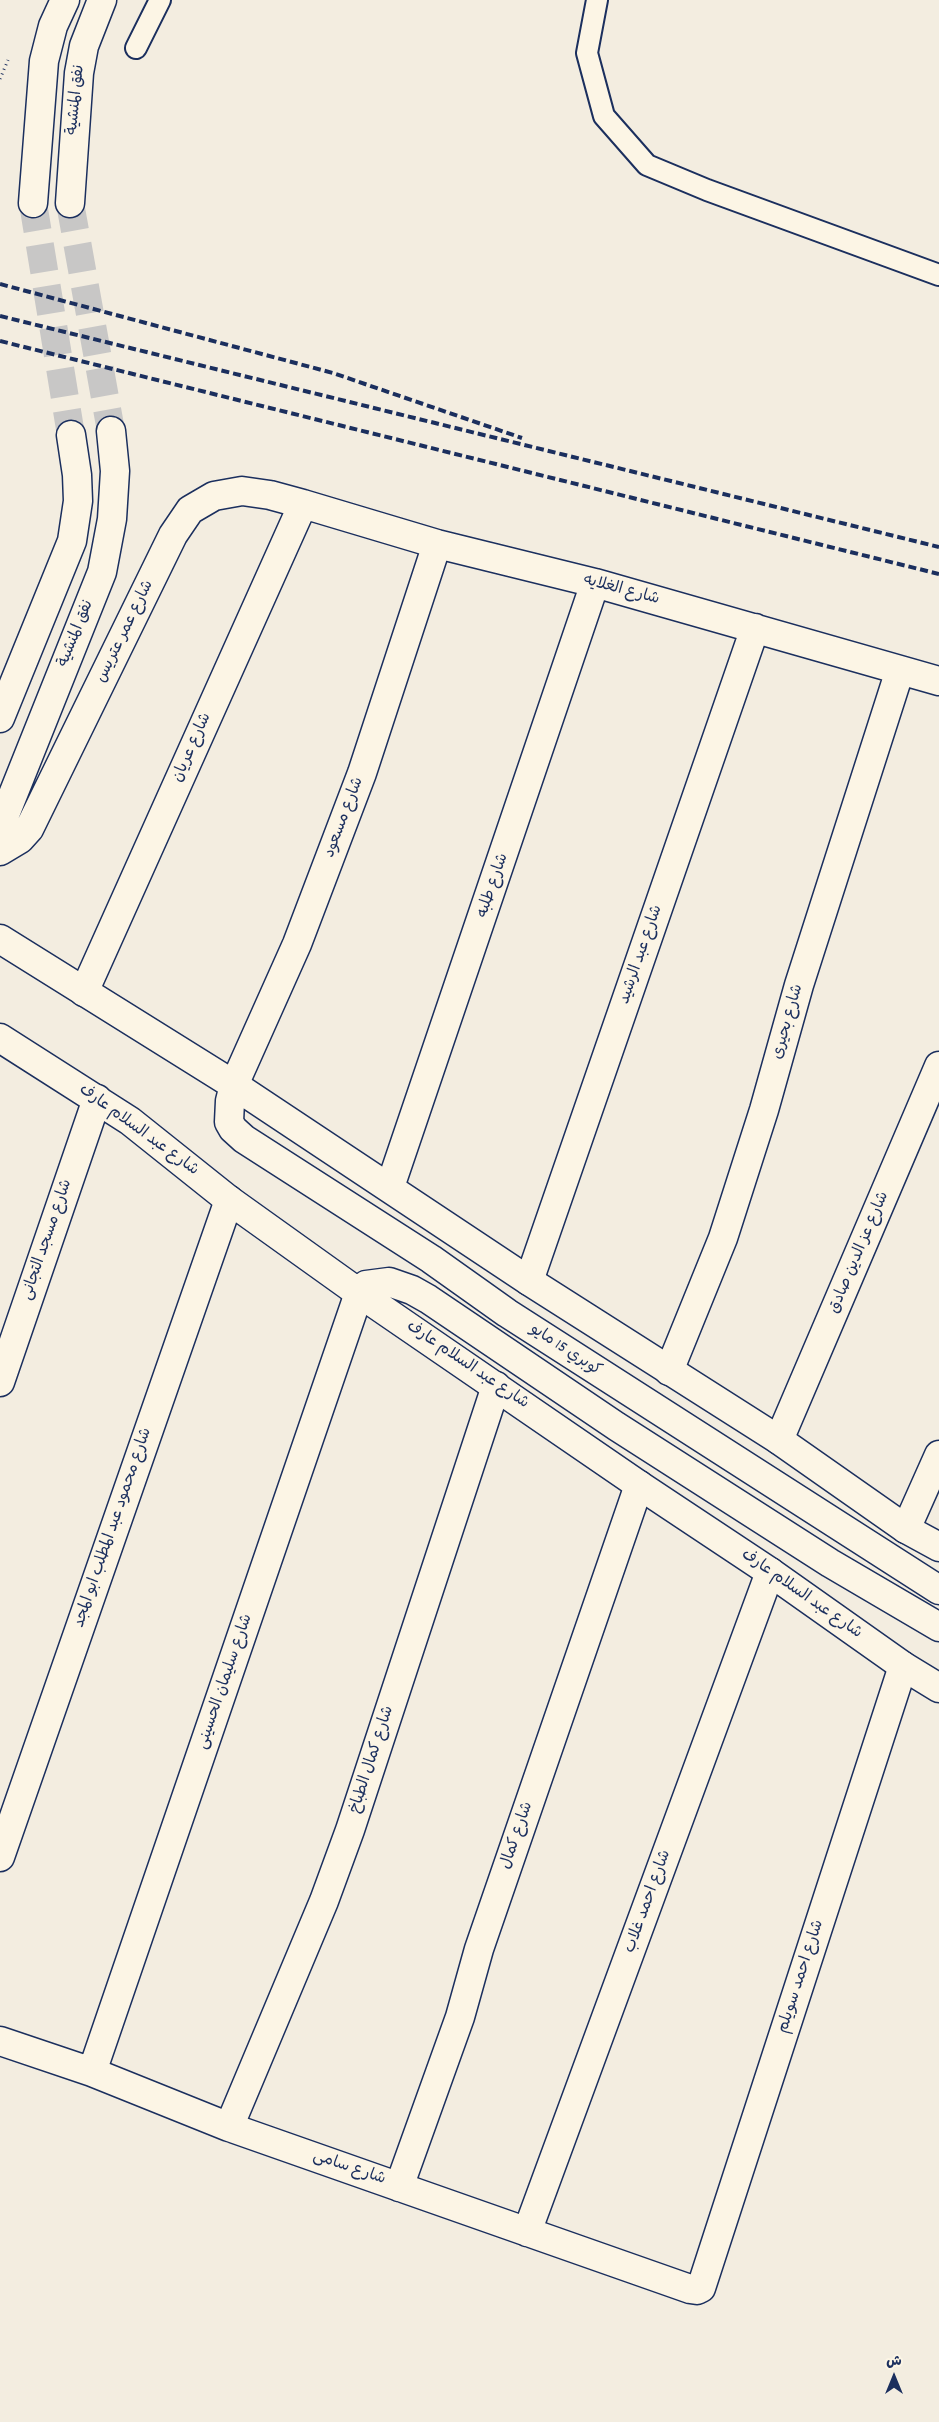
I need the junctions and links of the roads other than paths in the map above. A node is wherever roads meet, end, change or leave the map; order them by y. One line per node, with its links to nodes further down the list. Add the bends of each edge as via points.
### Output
1 (65, 0): 6 (street, via 53,26 44,61)
2 (102, 0): 7 (street, نفق المنشية, via 84,46 79,73)
3 (160, 0): 5 (lane)
4 (597, 0): 8 (lane, via 586,53 604,116 647,165)
5 (136, 48)
6 (33, 203)
7 (70, 203)
8 (939, 275)
9 (111, 431): 18 (street, نفق المنشية, via 115,471 112,519 102,572)
10 (71, 435): 17 (street, via 78,502 72,541)
11 (303, 504): 12 (street, شارع الغلايه); 19 (street, شارع عمر عتريس, via 242,491 214,496 190,510 173,535 29,829 20,839); 21 (street, شارع عريان)
12 (437, 544): 13 (street, شارع الغلايه); 24 (street, شارع مسعود, via 352,800 297,944)
13 (595, 583): 14 (street, شارع الغلايه); 26 (street, شارع طلبه)
14 (754, 628): 15 (street, شارع الغلايه); 28 (street, شارع عبد الرشيد)
15 (900, 670): 16 (street, شارع الغلايه); 30 (street, شارع بحيرى, via 799,985 723,1238)
16 (939, 680)
17 (0, 718)
18 (0, 827)
19 (0, 851)
20 (0, 939): 21 (street)
21 (84, 992): 24 (street)
22 (0, 1038): 25 (street, شارع عبد السلام عارف)
23 (939, 1066): 33 (street, شارع عز الدين صادق)
24 (234, 1085): 26 (street); 39 (street, كوبري 15 مايو, via 229,1122 244,1139 431,1259 507,1313)
25 (97, 1099): 27 (street, شارع عبد السلام عارف, via 130,1121); 31 (street, شارع مسجد التجانى)
26 (390, 1187): 28 (street)
27 (229, 1200): 29 (street, شارع عبد السلام عارف); 43 (street, شارع محمود عبد المطلب ابو المجد)
28 (529, 1281): 30 (street)
29 (359, 1293): 32 (street, شارع عبد السلام عارف); 40 (street, كوبري 15 مايو, via 366,1285 376,1282 401,1286 428,1299 616,1426 830,1563); 45 (street, شارع سليمان الحسينى)
30 (669, 1371): 33 (street)
31 (0, 1382)
32 (496, 1386): 35 (street, شارع عبد السلام عارف); 46 (street, شارع كمال الطباخ, via 350,1830 324,1901)
33 (780, 1440): 36 (street)
34 (939, 1455): 36 (street)
35 (639, 1485): 38 (street, شارع عبد السلام عارف); 47 (street, شارع كمال)
36 (906, 1529): 37 (street)
37 (939, 1547)
38 (770, 1572): 41 (street, شارع عبد السلام عارف); 48 (street, شارع احمد غلاب)
39 (939, 1590)
40 (939, 1628)
41 (903, 1666): 42 (street, شارع عبد السلام عارف); 49 (street, شارع احمد سويلم)
42 (939, 1688)
43 (0, 1857)
44 (0, 2041): 45 (street, شارع سامى)
45 (92, 2072): 46 (street, شارع سامى)
46 (229, 2127): 47 (street, شارع سامى)
47 (399, 2187): 48 (street, شارع سامى)
48 (527, 2232): 49 (street, شارع سامى, via 690,2289)
49 (701, 2288)

